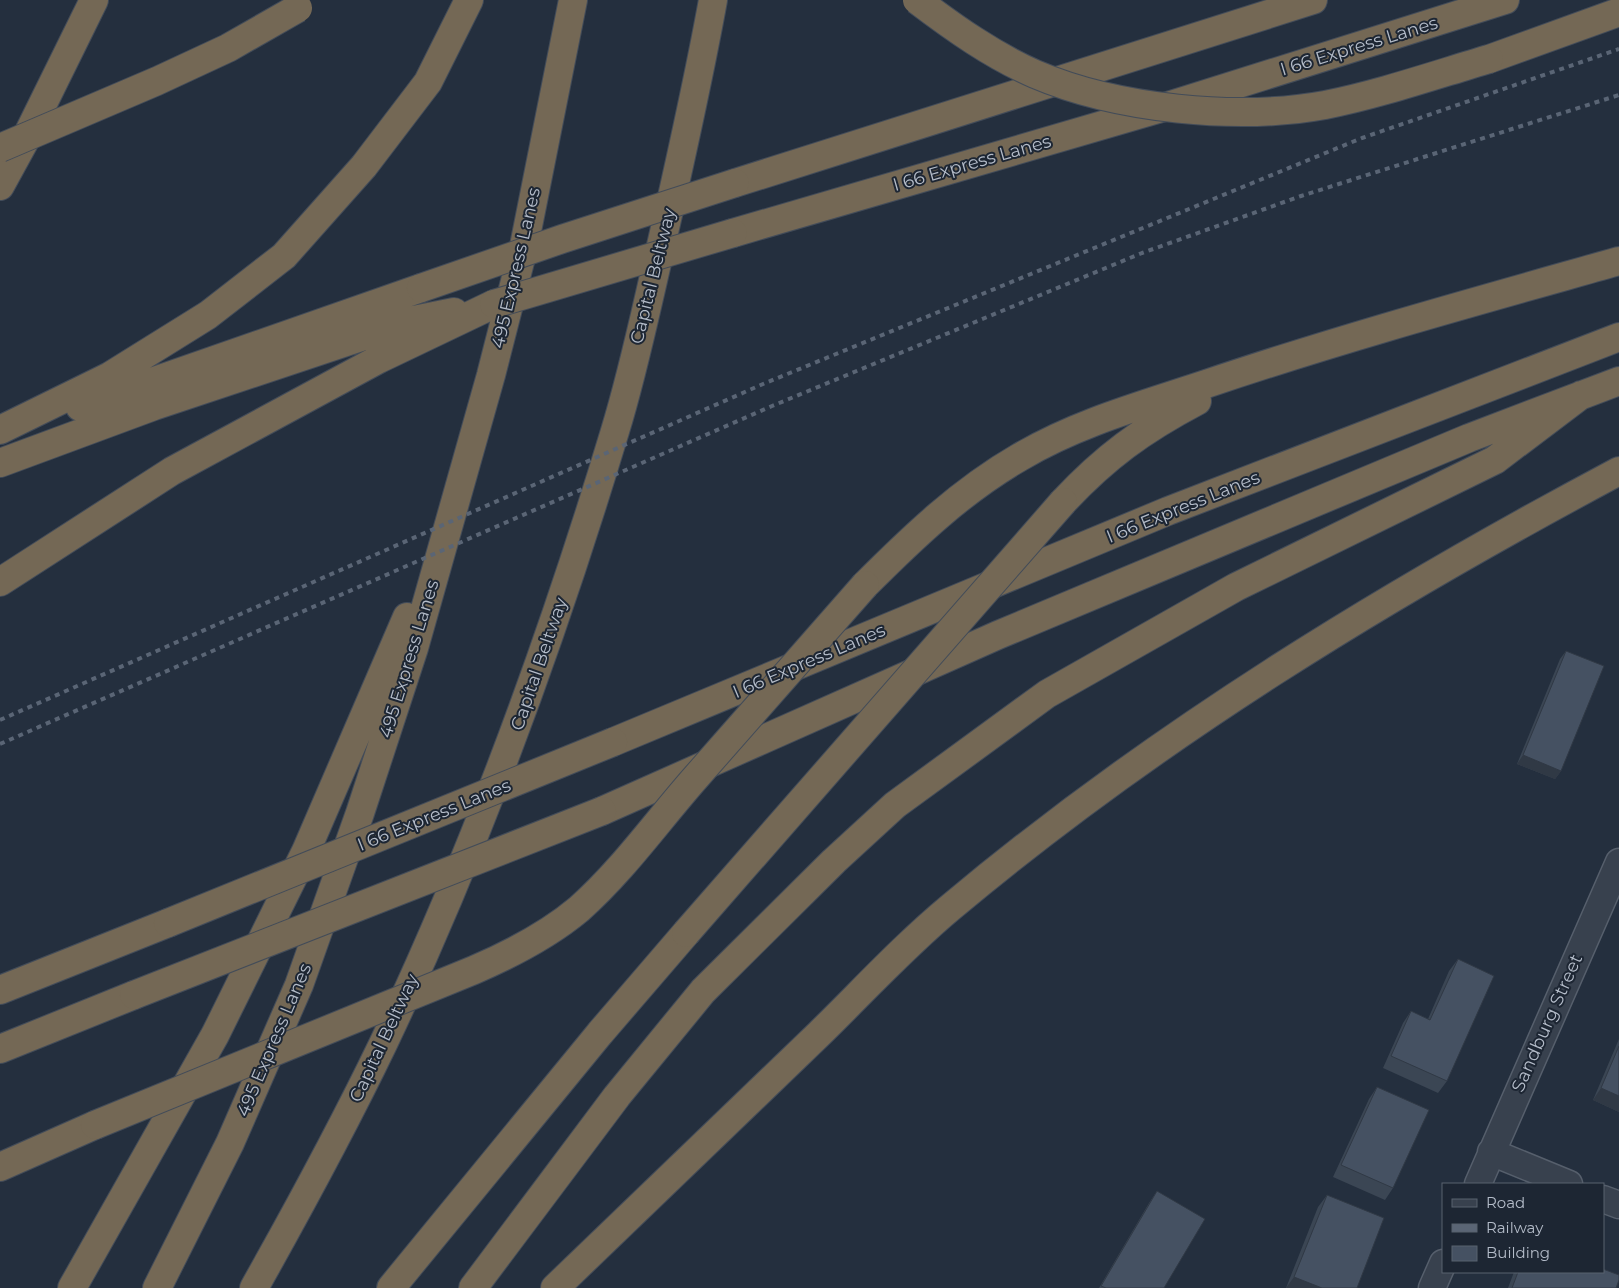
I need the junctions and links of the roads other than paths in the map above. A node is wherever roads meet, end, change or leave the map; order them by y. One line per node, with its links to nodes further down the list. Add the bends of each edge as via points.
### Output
1 (94, 0): 11 (highway)
2 (469, 0): 18 (highway, via 428,82 364,166 284,256 208,315 118,371)
3 (572, 0): 22 (highway, 495 Express Lanes, via 524,246)
4 (713, 0): 38 (highway, Capital Beltway, via 690,120 616,428 528,698 502,768 383,1044)
5 (917, 0): 9 (highway, bridge, via 974,41 1035,74 1091,92 1196,110 1281,110 1324,105 1489,59)
6 (1313, 0): 19 (highway, bridge, via 562,239)
7 (1506, 0): 13 (highway, I 66 Express Lanes, bridge, via 1168,106 494,304)
8 (303, 4): 10 (highway, bridge, via 228,48 157,82)
9 (1619, 12)
10 (0, 148)
11 (0, 186)
12 (1619, 260): 15 (highway)
13 (410, 332): 20 (highway, via 154,406); 23 (highway, via 172,471)
14 (1619, 337): 25 (highway, I 66 Express Lanes, bridge, via 1168,512 613,742)
15 (1334, 343): 30 (highway, bridge, via 1060,436 989,476 944,510 865,585 676,799 612,877 578,909 544,934 509,955 474,970); 39 (highway, bridge, via 1238,381 1164,418 1116,451 1063,502 600,1033)
16 (1619, 381): 17 (highway)
17 (1581, 395): 26 (highway, bridge, via 1469,438 1007,631 602,810); 40 (highway, via 1496,460 1236,587 1047,694 895,805 703,991 617,1096)
18 (0, 430)
19 (0, 436)
20 (0, 463)
21 (1619, 471): 41 (highway, via 1512,528 1350,625 1192,724 1070,811 948,910)
22 (458, 493): 36 (highway, via 306,851 214,1035); 37 (highway, 495 Express Lanes, via 414,648 299,985 230,1143)
23 (0, 582)
24 (1616, 878): 29 (street, Sandburg Street)
25 (0, 990)
26 (68, 1022): 27 (highway); 28 (highway)
27 (0, 1049)
28 (0, 1064)
29 (1491, 1152): 31 (street, Sandburg Street); 32 (street)
30 (0, 1167)
31 (1478, 1183)
32 (1566, 1183)
33 (1604, 1199): 34 (street)
34 (1619, 1205)
35 (1442, 1265): 42 (street)
36 (72, 1288)
37 (157, 1288)
38 (254, 1288)
39 (391, 1288)
40 (473, 1288)
41 (556, 1288)
42 (1432, 1288)

